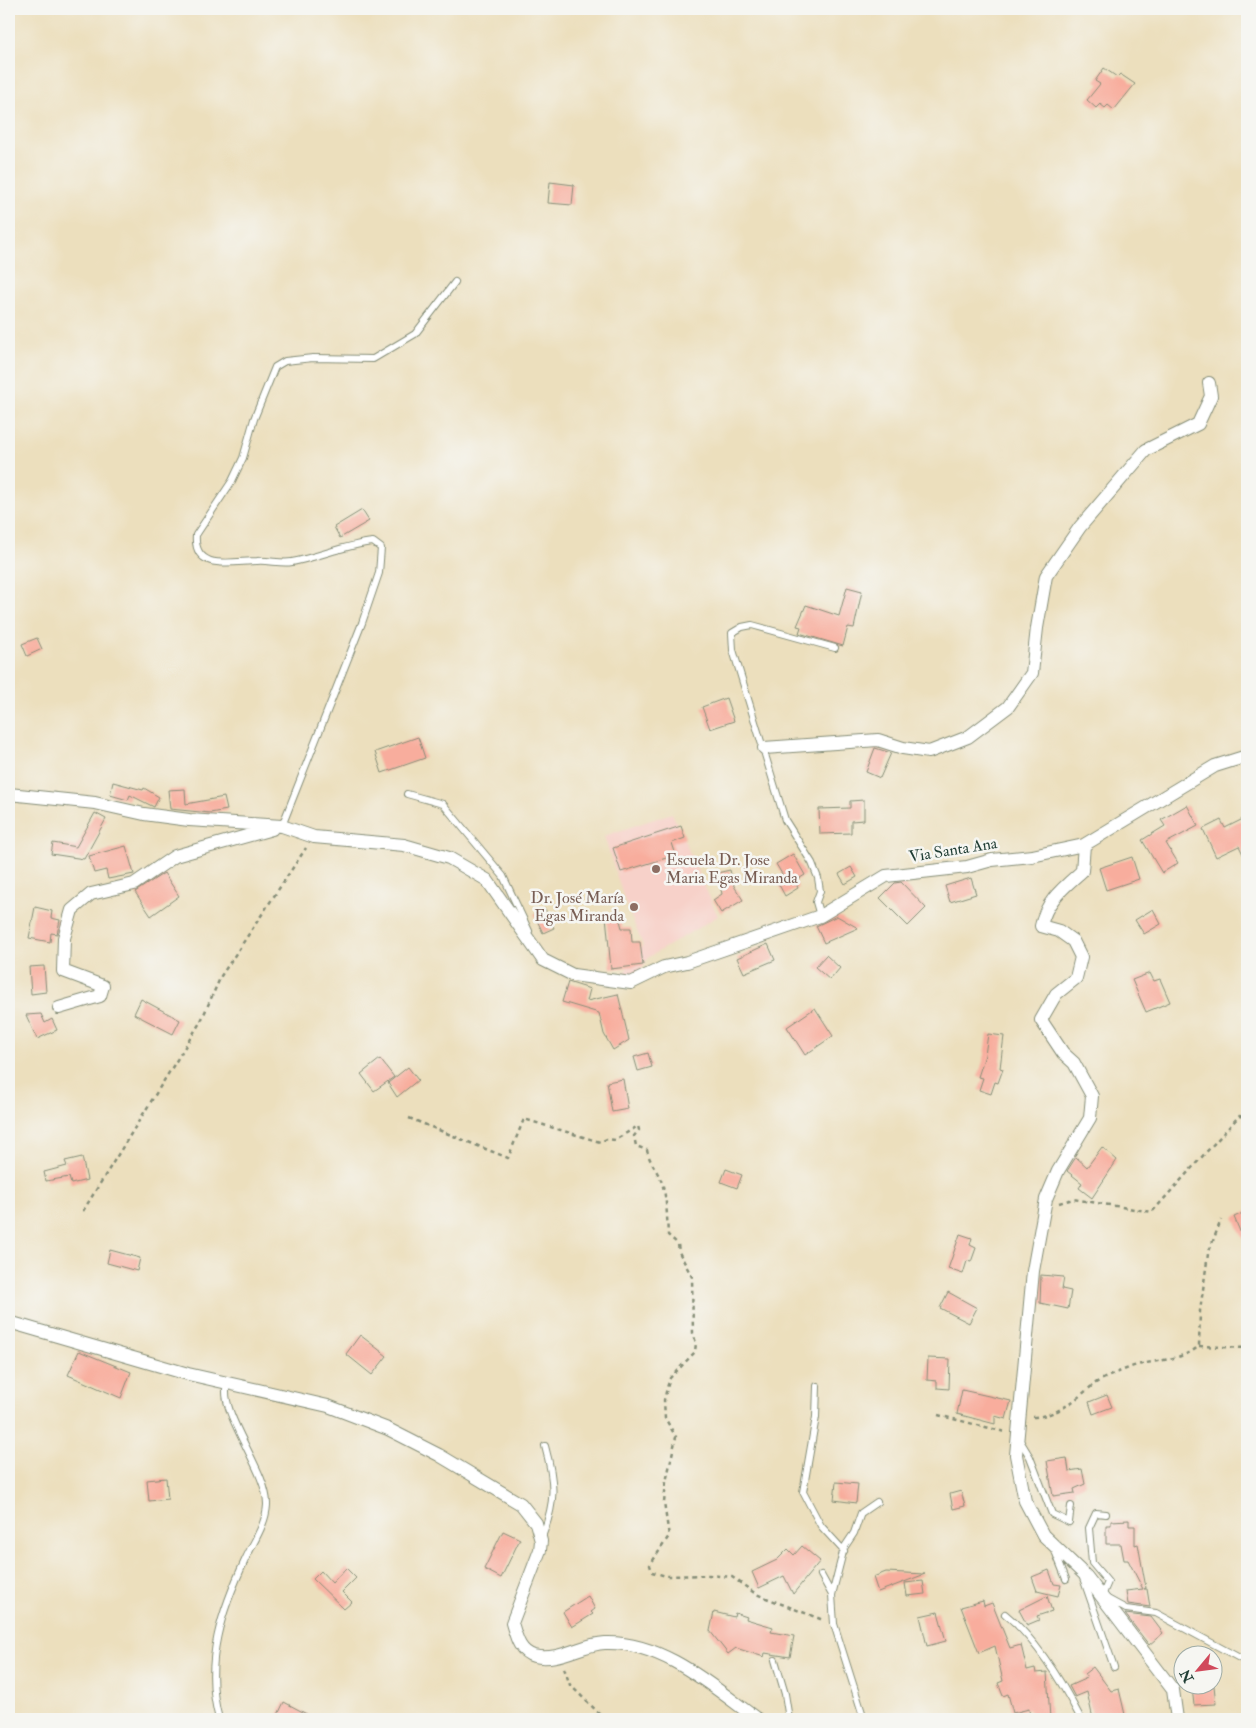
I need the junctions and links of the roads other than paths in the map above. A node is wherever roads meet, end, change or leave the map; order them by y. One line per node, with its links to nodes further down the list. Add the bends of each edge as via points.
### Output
1 (455, 282): 8 (lane, via 415,334 373,359 313,358 285,361 275,367 254,419 243,458 232,481 196,535 197,549 215,563 258,560 290,563 358,544 373,542 381,548 378,572 362,623)
2 (1209, 383): 4 (street, via 1211,396 1198,424 1146,450 1080,527 1046,576 1032,673 1008,707 968,737 929,752 878,740)
3 (834, 648): 4 (lane, via 752,625 732,633 733,650)
4 (764, 748): 10 (lane, via 785,820 812,862 818,878 820,891 816,902)
5 (1247, 756): 9 (street, Via Santa Ana, via 1215,766)
6 (9, 794): 8 (street, via 96,803 189,820)
7 (408, 794): 11 (lane, via 443,804 503,876)
8 (282, 826): 11 (street, via 314,837 404,845 449,858 487,880); 12 (street, via 175,856 134,884 91,894 72,910 64,938 63,971 103,986 100,996)
9 (1084, 845): 10 (street, Via Santa Ana, via 967,867 886,876); 16 (street, via 1082,871 1050,901 1041,926 1073,941 1081,957 1076,978 1056,994 1041,1020 1083,1076 1092,1096 1090,1118 1058,1171 1045,1206 1033,1271)
10 (820, 916): 11 (street, Via Santa Ana, via 664,967 631,983 573,974)
11 (543, 960)
12 (59, 1008)
13 (9, 1322): 14 (street)
14 (228, 1384): 21 (street, via 328,1406 414,1442 521,1504 536,1523); 33 (lane, via 227,1398 249,1456 262,1480 267,1505 264,1521 226,1601 218,1627 214,1680)
15 (816, 1386): 23 (lane, via 816,1417 803,1492 822,1526)
16 (1018, 1436): 19 (lane, via 1030,1457 1052,1514 1069,1522); 22 (street, via 1016,1455 1025,1501 1043,1535)
17 (546, 1446): 21 (lane, via 554,1478 551,1515)
18 (877, 1502): 23 (lane, via 861,1513)
19 (1071, 1506)
20 (1106, 1514): 28 (lane, via 1096,1513 1089,1528 1092,1562 1108,1582)
21 (541, 1541): 34 (street, via 538,1560 512,1622 522,1649 532,1655 559,1655 605,1643 644,1648 684,1668)
22 (1053, 1545): 24 (street); 26 (lane)
23 (844, 1551): 27 (lane)
24 (1080, 1570): 28 (street); 32 (lane)
25 (821, 1575): 27 (lane)
26 (1066, 1578)
27 (832, 1595): 36 (lane, via 834,1624)
28 (1102, 1596): 31 (lane, via 1126,1608 1156,1613); 38 (street, via 1173,1690)
29 (1005, 1614): 37 (lane, via 1019,1626 1068,1693)
30 (774, 1660): 35 (lane)
31 (1247, 1662)
32 (1114, 1668)
33 (219, 1719)
34 (757, 1719)
35 (789, 1719)
36 (864, 1719)
37 (1081, 1719)
38 (1177, 1719)

